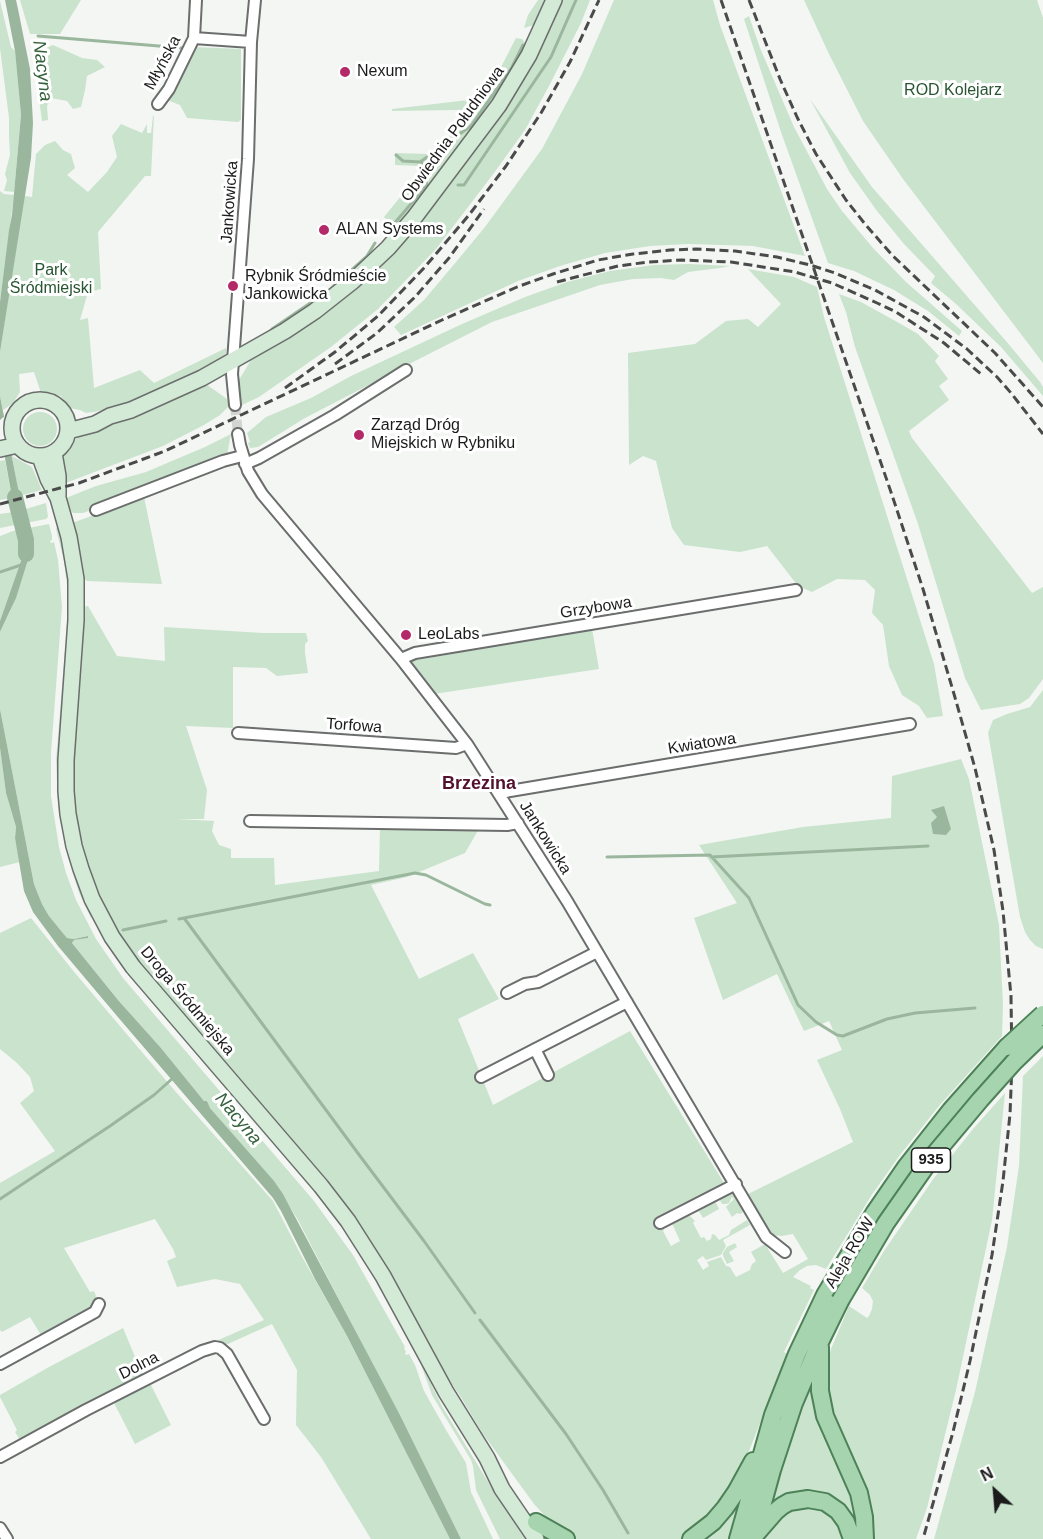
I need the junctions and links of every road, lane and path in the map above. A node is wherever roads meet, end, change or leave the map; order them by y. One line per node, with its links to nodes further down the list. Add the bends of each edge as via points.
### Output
1 (196, 0): 4 (street, Młyńska)
2 (255, 0): 5 (street, Jankowicka)
3 (554, 0): 7 (main road, Obwiednia Południowa, via 507,94 401,234 324,304)
4 (194, 38): 5 (street); 6 (street, Młyńska)
5 (251, 42): 7 (street, Jankowicka, via 248,159)
6 (158, 104)
7 (233, 362): 9 (street, Jankowicka); 10 (main road, Obwiednia Południowa, via 174,392 94,424)
8 (406, 370): 15 (street, via 259,458)
9 (235, 405)
10 (67, 424): 12 (main road, via 60,408 50,402 33,401 17,412); 14 (main road, via 64,444)
11 (238, 434): 15 (street, Jankowicka)
12 (10, 438): 13 (main road); 14 (main road, via 25,453)
13 (0, 449)
14 (47, 455): 44 (main road, Droga Śródmiejska, via 48,479 58,498 76,579 67,803 74,846 92,899 133,967 348,1221 375,1262 446,1392)
15 (244, 460): 16 (street, via 223,461); 18 (street, Jankowicka, via 262,494)
16 (96, 510)
17 (796, 590): 18 (street, Grzybowa, via 415,653)
18 (401, 659): 21 (street, Jankowicka)
19 (910, 724): 22 (street, Kwiatowa)
20 (238, 733): 21 (street, Torfowa, via 456,747)
21 (467, 744): 22 (street, Jankowicka)
22 (499, 794): 24 (street, Jankowicka)
23 (250, 820): 24 (street)
24 (518, 823): 25 (street, Jankowicka)
25 (597, 952): 26 (street); 27 (street, Jankowicka)
26 (507, 993)
27 (627, 1002): 30 (street); 33 (street, Jankowicka)
28 (1043, 1014): 36 (main road, Aleja ROW / 935, bridge, via 1007,1047 925,1142 875,1212)
29 (1043, 1034): 36 (main road, Aleja ROW / 935, bridge, via 933,1156)
30 (535, 1049): 31 (street); 32 (street)
31 (548, 1075)
32 (481, 1077)
33 (736, 1184): 34 (street); 35 (street, Jankowicka, via 766,1237)
34 (660, 1223)
35 (785, 1252)
36 (833, 1298): 38 (main road, Aleja ROW / 935); 41 (main road, Aleja ROW / 935, via 791,1370)
37 (99, 1304): 39 (street, via 95,1312)
38 (820, 1342): 49 (main road, Aleja ROW / 935, via 800,1386); 51 (main road, via 820,1391 825,1416 859,1493)
39 (0, 1364)
40 (264, 1419): 42 (street, Dolna, via 227,1354 215,1347)
41 (767, 1435): 48 (main road, via 725,1508); 49 (main road, Aleja ROW / 935)
42 (0, 1457)
43 (0, 1528): 45 (street)
44 (536, 1531): 46 (main road); 47 (main road)
45 (7, 1539)
46 (548, 1539)
47 (566, 1539)
48 (691, 1539)
49 (748, 1539): 50 (main road, via 782,1506 808,1498 838,1510)
50 (852, 1539)
51 (866, 1539)

